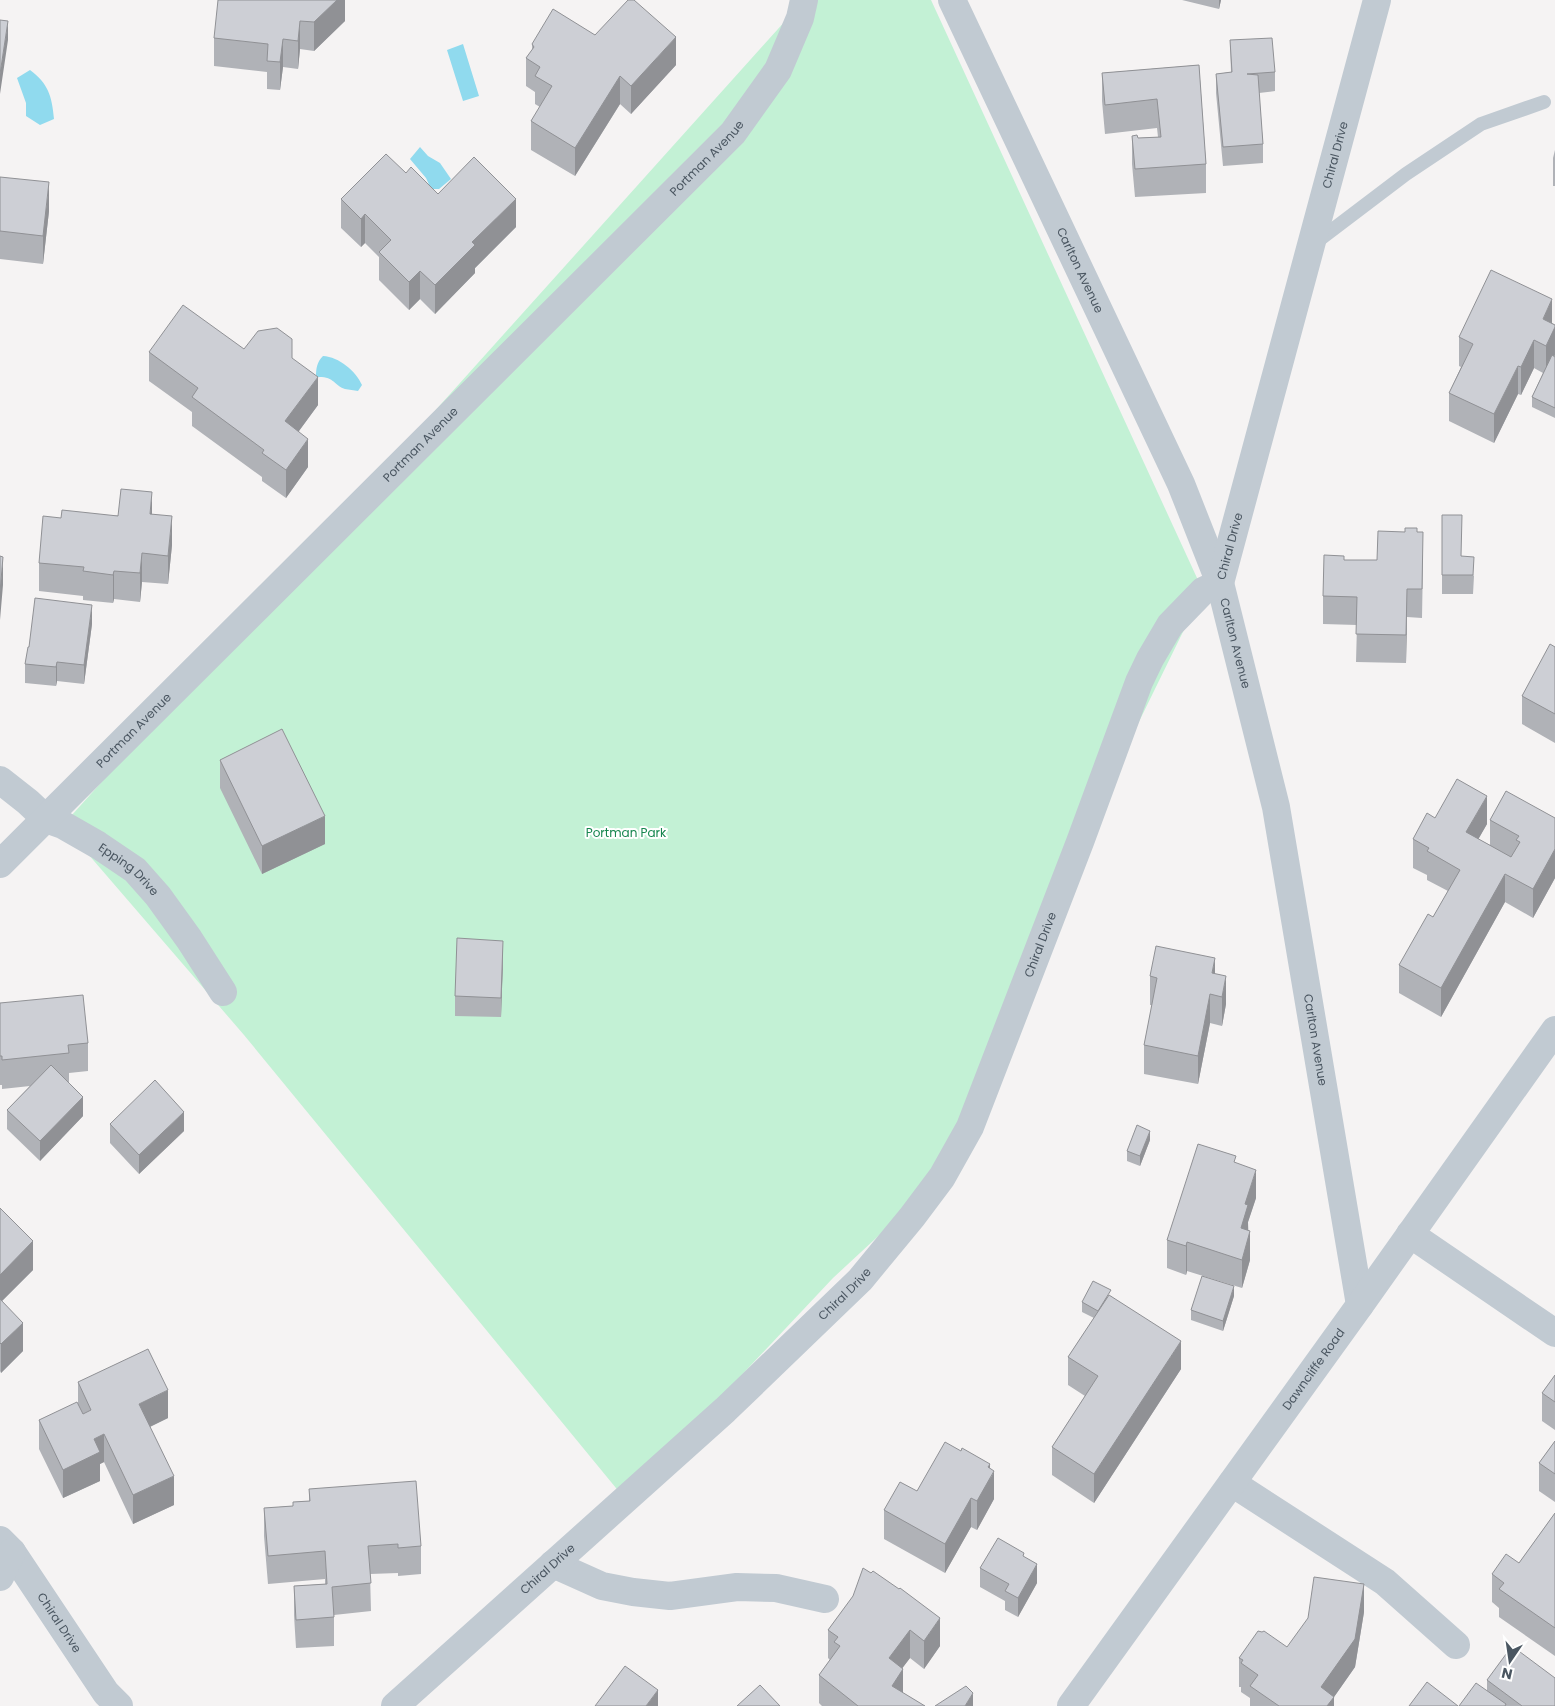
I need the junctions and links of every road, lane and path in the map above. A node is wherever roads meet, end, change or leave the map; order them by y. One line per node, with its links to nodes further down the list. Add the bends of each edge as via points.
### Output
1 (804, 0): 8 (street, Portman Avenue, via 800,18 778,70 733,133)
2 (952, 0): 6 (street, Carlton Avenue, via 1181,484)
3 (1377, 0): 5 (street, Chiral Drive)
4 (1544, 102): 5 (lane, via 1481,124 1406,174)
5 (1311, 246): 6 (street, Chiral Drive)
6 (1220, 583): 13 (street, Carlton Avenue, via 1276,807); 17 (street, Chiral Drive, via 1204,591 1170,625 1139,682 970,1127 942,1177 860,1280 725,1410)
7 (0, 780): 8 (street, Epping Drive)
8 (46, 819): 9 (street, Portman Avenue); 10 (street, Epping Drive, via 63,825 136,870 189,939)
9 (0, 864)
10 (223, 992)
11 (1555, 1030): 12 (street, Dawncliffe Road)
12 (1410, 1234): 13 (street, Dawncliffe Road); 14 (street)
13 (1360, 1306): 15 (street, Dawncliffe Road)
14 (1555, 1332)
15 (1232, 1483): 20 (street, via 1385,1582); 23 (street, Dawncliffe Road)
16 (6, 1546): 18 (street); 21 (street, Chiral Drive, via 106,1693)
17 (553, 1564): 19 (street, via 602,1586 633,1592 670,1596 737,1587 776,1588); 22 (street, Chiral Drive)
18 (0, 1576)
19 (825, 1599)
20 (1456, 1645)
21 (119, 1706)
22 (396, 1706)
23 (1071, 1706)

